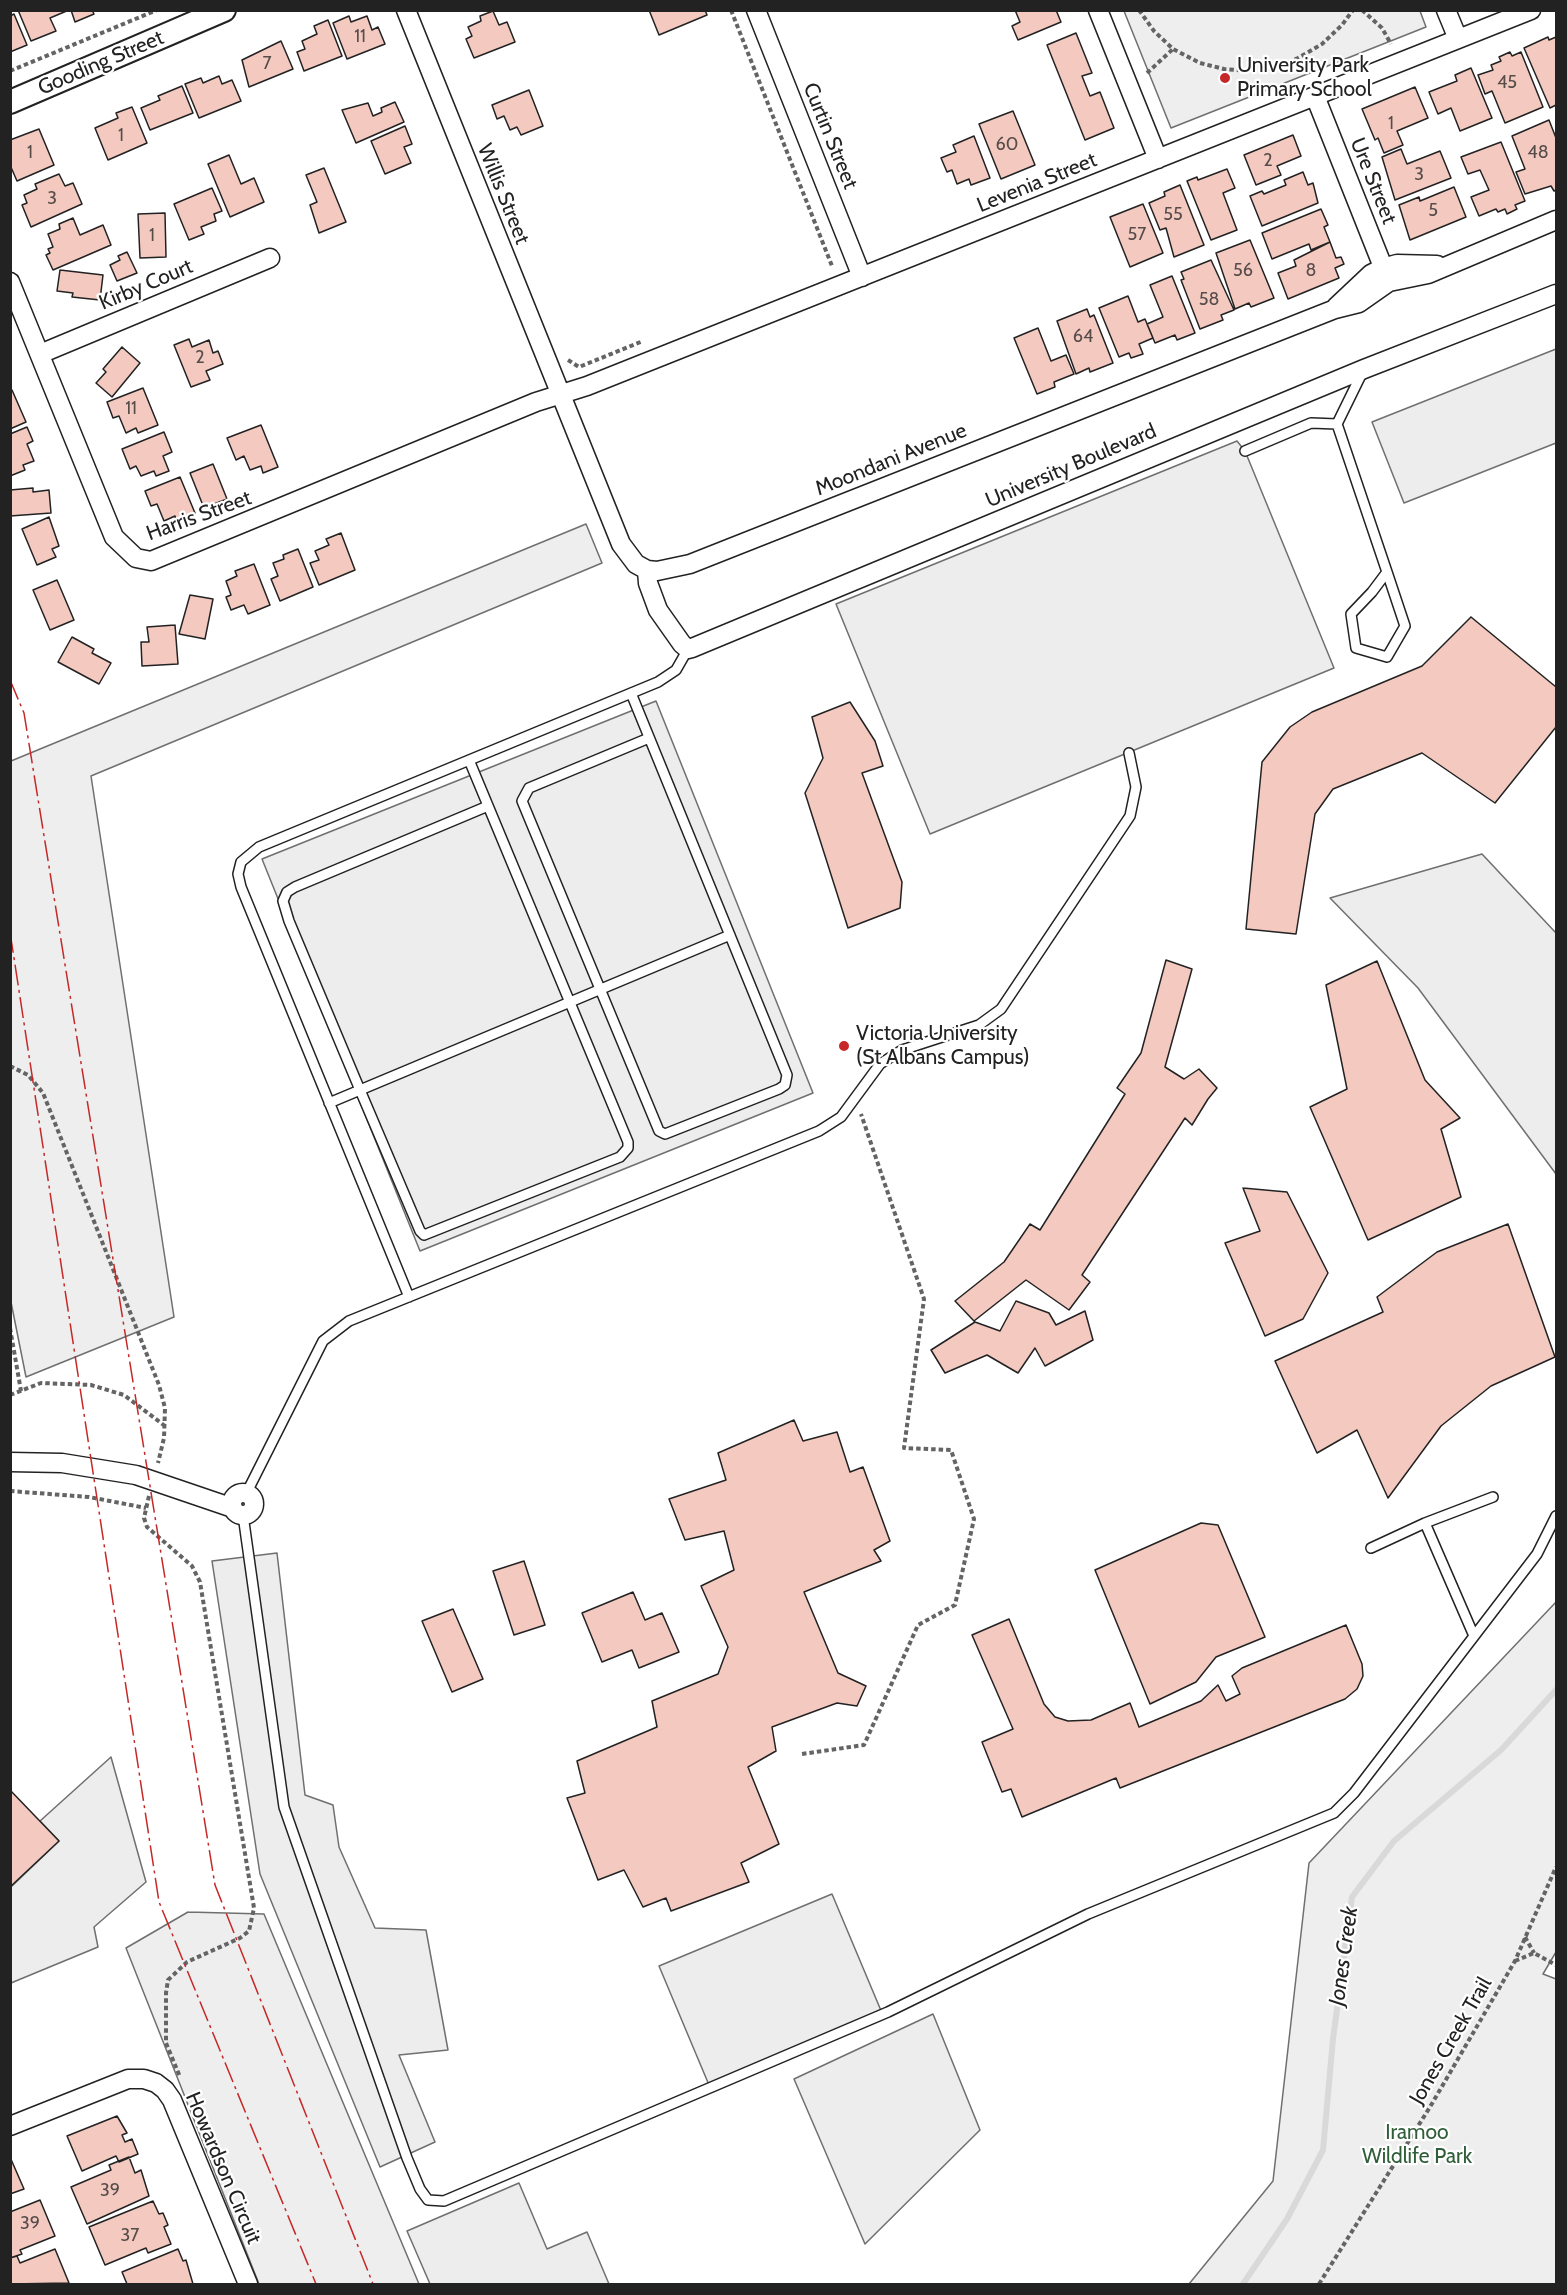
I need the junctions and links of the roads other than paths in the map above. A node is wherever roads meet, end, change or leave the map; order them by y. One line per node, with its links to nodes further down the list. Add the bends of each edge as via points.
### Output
1 (406, 10): 19 (street, Willis Street)
2 (756, 10): 14 (street, Curtin Street)
3 (1098, 10): 10 (street)
4 (1446, 10): 7 (street)
5 (1530, 10): 7 (street, Levenia Street)
6 (211, 13): 9 (street, Gooding Street)
7 (1458, 39): 8 (street, Levenia Street)
8 (1315, 96): 10 (street, Levenia Street); 13 (street, Ure Street)
9 (10, 102)
10 (1158, 159): 14 (street, Levenia Street)
11 (1557, 220): 13 (street, Moondani Avenue, via 1415,278)
12 (270, 258): 17 (street, Kirby Court)
13 (1386, 275): 22 (street, Moondani Avenue, via 1359,303 1335,309 690,564)
14 (862, 277): 19 (street, Levenia Street)
15 (10, 282): 17 (street, Harris Street)
16 (1557, 294): 18 (street, University Boulevard)
17 (40, 354): 19 (street, Harris Street, via 114,537 136,558 151,561)
18 (1364, 369): 20 (lane); 24 (street, University Boulevard)
19 (559, 395): 22 (street, via 621,544 636,564)
20 (1336, 424): 21 (lane, via 1311,423); 23 (lane)
21 (1245, 451)
22 (647, 570): 24 (street, via 658,610)
23 (1386, 572): 23 (lane, via 1405,626 1387,657 1356,648 1351,614)
24 (688, 649): 25 (lane, via 670,675)
25 (631, 693): 26 (lane); 28 (lane)
26 (649, 738): 30 (lane); 31 (lane, via 529,788 523,795 522,801)
27 (1129, 753): 35 (lane, via 1136,787 1130,816 1001,1009 979,1025 902,1050 880,1064 841,1117 819,1131)
28 (469, 760): 29 (lane); 34 (lane, via 259,847 241,862 240,887)
29 (488, 806): 32 (lane); 33 (lane, via 295,887 284,896 289,921)
30 (730, 935): 31 (lane); 31 (lane, via 787,1075 779,1089 665,1134 659,1131)
31 (601, 989): 32 (lane)
32 (570, 1002): 33 (lane); 33 (lane, via 628,1142 620,1157 424,1234)
33 (360, 1090): 34 (lane)
34 (329, 1103): 35 (lane)
35 (409, 1297): 38 (lane, via 349,1321 323,1341)
36 (10, 1462): 38 (street, via 62,1463 136,1475 204,1498)
37 (1493, 1497): 40 (lane)
38 (239, 1504): 42 (lane, via 284,1807 407,2158 428,2200 444,2201 856,2026 1088,1914 1334,1813 1354,1793)
39 (1557, 1516): 42 (lane, via 1537,1554)
40 (1425, 1523): 41 (lane); 42 (lane)
41 (1371, 1548)
42 (1474, 1636)
43 (10, 2126): 44 (street, Howardson Circuit, via 128,2079 156,2083 172,2100)
44 (248, 2284)

